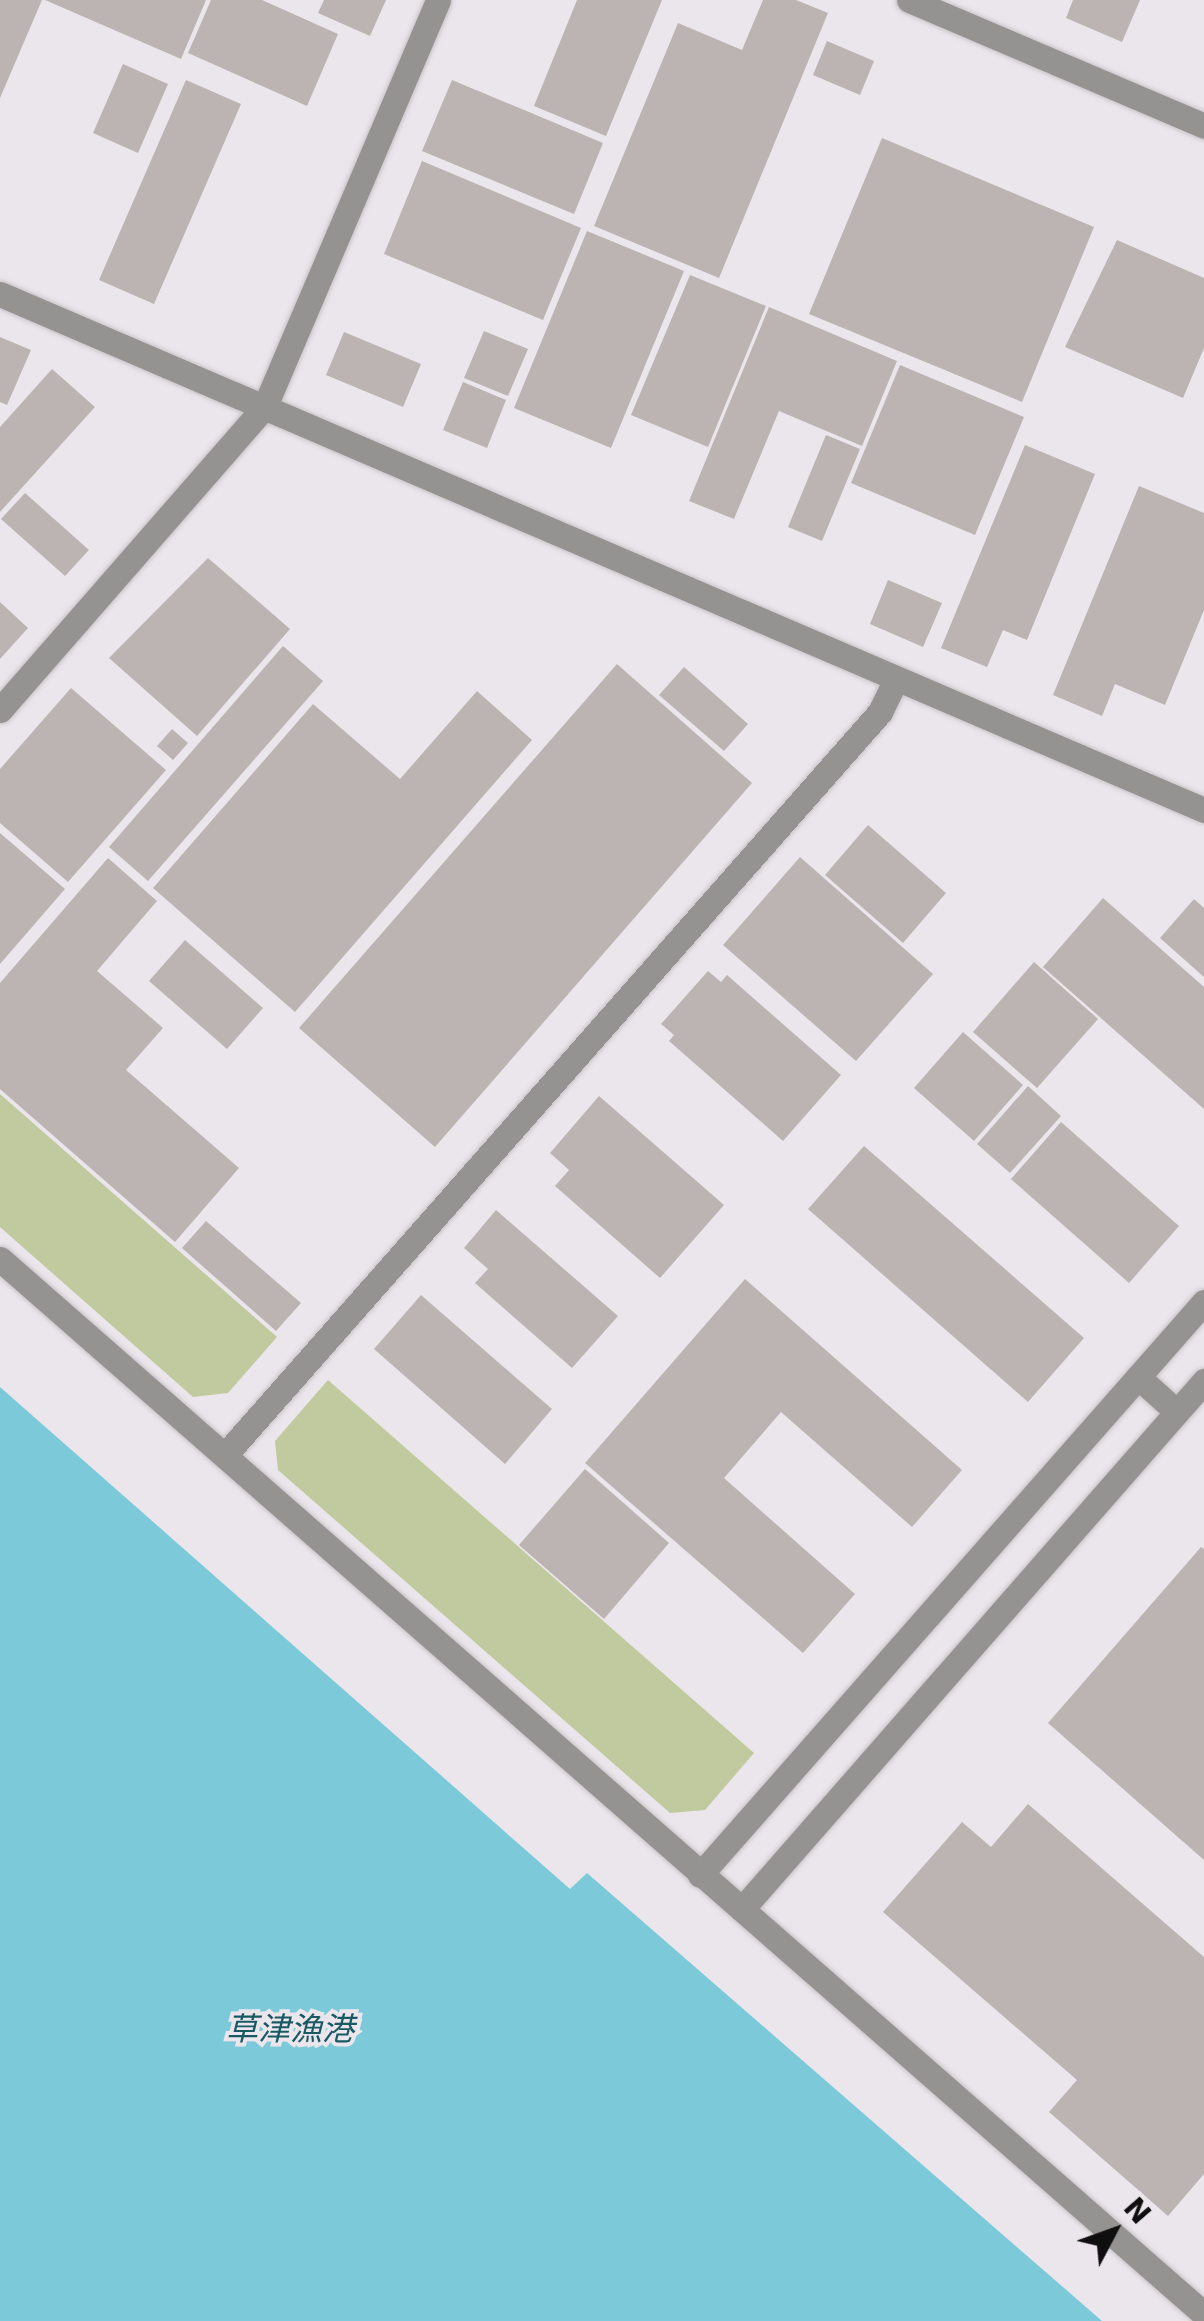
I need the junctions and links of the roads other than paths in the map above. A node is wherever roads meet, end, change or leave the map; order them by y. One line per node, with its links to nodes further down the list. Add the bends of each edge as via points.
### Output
1 (438, 0): 5 (street)
2 (925, 3): 3 (street)
3 (1204, 126)
4 (0, 294): 5 (street)
5 (265, 406): 6 (street); 7 (street)
6 (896, 680): 8 (street); 14 (street, via 880,712)
7 (0, 710)
8 (1204, 810)
9 (0, 1260): 14 (street)
10 (1204, 1302): 11 (street)
11 (1138, 1377): 13 (street); 15 (street)
12 (1204, 1381): 13 (street)
13 (1177, 1412): 16 (street)
14 (226, 1455): 15 (street)
15 (700, 1875): 16 (street)
16 (742, 1910): 17 (street)
17 (1204, 2314)

